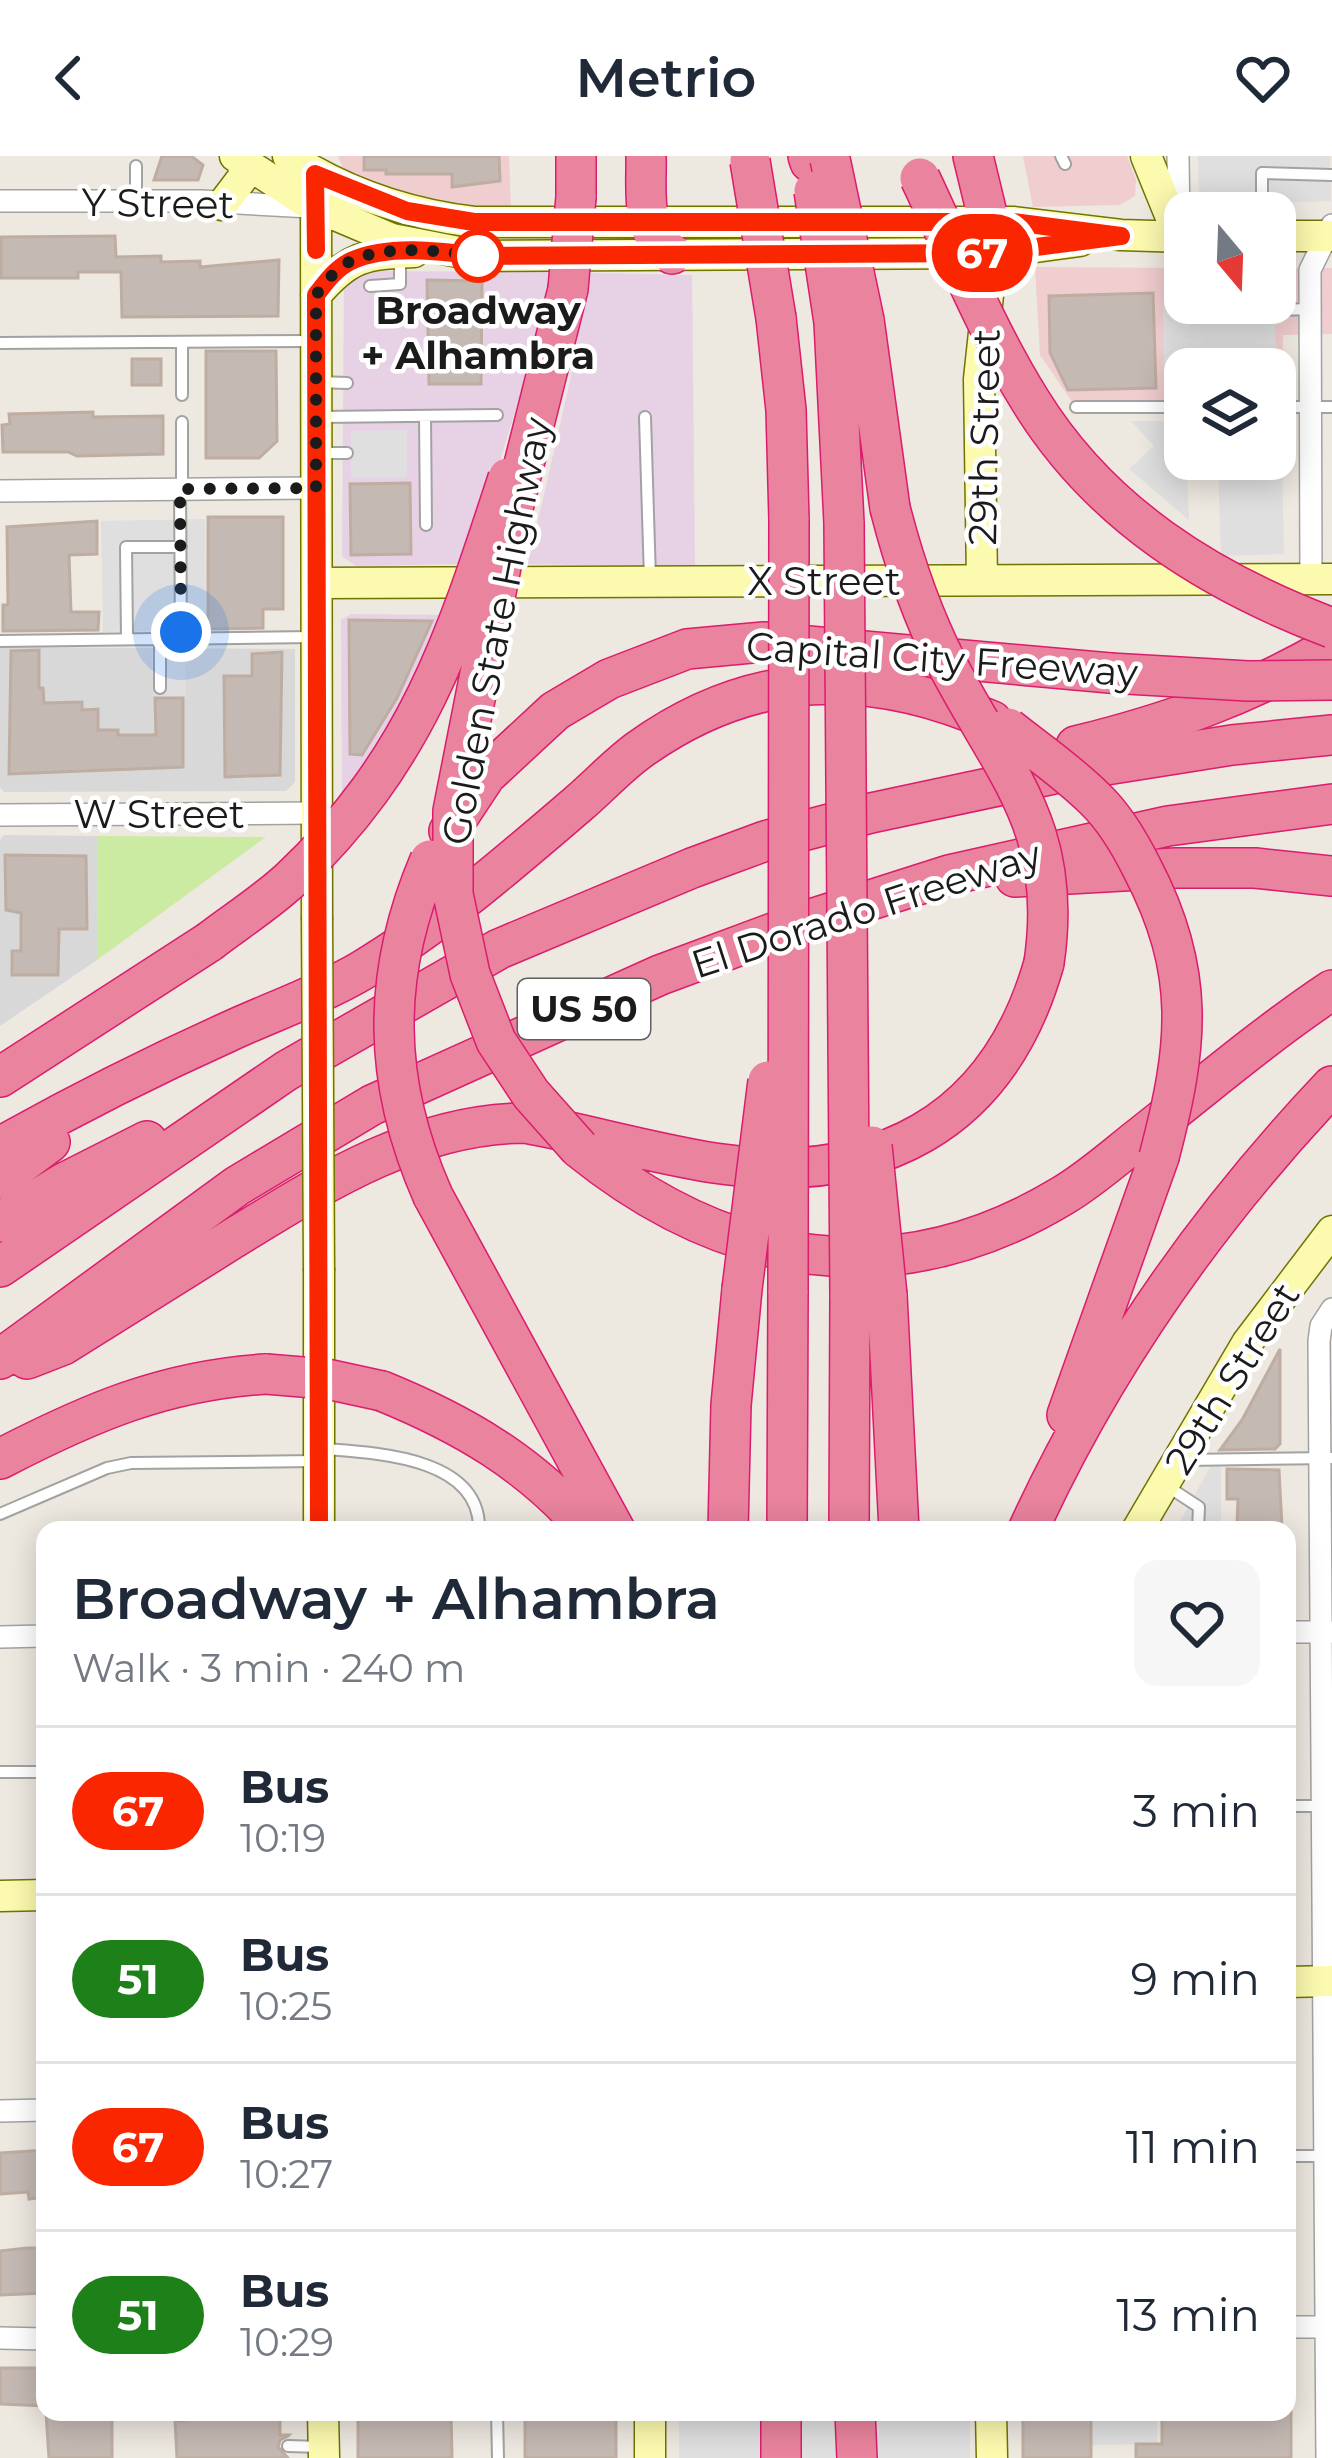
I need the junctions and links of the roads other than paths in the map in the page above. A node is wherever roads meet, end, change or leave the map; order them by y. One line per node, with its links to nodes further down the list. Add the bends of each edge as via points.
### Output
1 (287, 156): 10 (main road)
2 (576, 156): 50 (highway, Golden State Highway, bridge, via 568,289)
3 (646, 156): 25 (highway)
4 (973, 156): 24 (highway)
5 (1146, 156): 16 (main road)
6 (1178, 156): 14 (street)
7 (820, 158): 32 (highway, bridge)
8 (239, 159): 19 (main road, via 244,176); 20 (main road)
9 (750, 159): 73 (highway, bridge, via 786,410)
10 (315, 165): 20 (main road); 25 (main road, via 370,198 442,218)
11 (136, 166): 18 (lane)
12 (915, 167): 57 (highway, bridge, via 1010,366 1084,472 1182,557)
13 (1332, 175): 15 (lane, via 1262,173)
14 (1180, 192)
15 (1262, 192)
16 (1164, 196)
17 (0, 200): 18 (street, Y Street)
18 (136, 200): 19 (street, Y Street)
19 (222, 205): 20 (street, Y Street)
20 (317, 207): 26 (main road); 29 (main road)
21 (1330, 232): 22 (main road); 31 (street, via 1310,270)
22 (1296, 234)
23 (1164, 237): 24 (main road)
24 (990, 238): 25 (main road); 54 (main road, 29th Street, via 980,379)
25 (660, 239): 26 (main road, via 478,256)
26 (436, 251): 27 (main road)
27 (400, 253): 28 (lane, via 400,284); 29 (main road, via 352,260)
28 (370, 286)
29 (316, 295): 33 (main road)
30 (1296, 309): 31 (lane)
31 (1310, 309): 39 (street)
32 (849, 321): 84 (highway, bridge, via 848,908); 87 (highway, bridge, via 904,566 1026,803 1050,887 1045,964 1026,1019 990,1077 960,1110 893,1148 823,1167 716,1163 526,1123 452,1131 360,1163 63,1345)
33 (315, 341): 34 (lane); 36 (main road)
34 (182, 342): 35 (lane); 38 (lane)
35 (0, 343)
36 (315, 382): 37 (lane); 45 (main road)
37 (347, 382)
38 (182, 394)
39 (1321, 406): 53 (street)
40 (1076, 407): 41 (lane)
41 (1164, 407)
42 (425, 416): 43 (lane); 45 (lane); 51 (lane)
43 (496, 416)
44 (645, 417): 55 (lane)
45 (316, 418): 47 (main road, via 332,453)
46 (182, 422): 48 (lane)
47 (316, 488): 48 (street); 56 (main road)
48 (181, 489): 49 (street); 52 (lane)
49 (0, 491)
50 (510, 497): 74 (highway, Golden State Highway, bridge, via 453,811 454,894 470,974 496,1041 531,1094 579,1148 677,1216 763,1248 818,1257 921,1252 987,1233 1063,1196); 77 (highway, bridge, via 450,651 367,795 289,881)
51 (425, 525)
52 (181, 547): 59 (lane, via 126,547); 61 (lane)
53 (1322, 579): 54 (main road, X Street)
54 (982, 580): 55 (main road, X Street)
55 (650, 582): 56 (main road, X Street, via 425,572)
56 (317, 583): 58 (main road)
57 (1332, 628)
58 (316, 637): 61 (lane); 68 (main road)
59 (127, 639): 60 (lane); 62 (lane)
60 (160, 639): 61 (lane); 65 (lane)
61 (181, 639)
62 (0, 640)
63 (1332, 646): 69 (highway, via 1162,725)
64 (1332, 680): 97 (highway, Capital City Freeway, bridge, via 1110,673 764,642 687,649 581,694 486,775 430,860 407,920 393,1019 404,1117 433,1196)
65 (160, 688)
66 (1332, 735): 69 (highway, El Dorado Freeway / US 50, via 1067,771)
67 (1332, 804): 71 (highway, El Dorado Freeway / US 50, via 1168,826)
68 (318, 813): 70 (street, W Street); 88 (main road, bridge)
69 (871, 813): 76 (highway, El Dorado Freeway / US 50, via 765,841 499,949)
70 (0, 814)
71 (950, 875): 72 (highway, via 1255,868); 86 (highway, El Dorado Freeway / US 50, via 660,975 372,1105 237,1186)
72 (1332, 876)
73 (788, 915): 98 (highway, bridge, via 730,1406); 99 (highway, bridge)
74 (1332, 990)
75 (217, 1037): 79 (highway); 80 (highway); 92 (highway, bridge, via 359,972 500,869 637,752 722,705 819,682 949,702 1008,728 1095,799 1133,851 1158,899 1183,1012 1178,1084 1159,1157)
76 (286, 1071): 81 (highway); 83 (highway, El Dorado Freeway / US 50)
77 (0, 1077)
78 (1332, 1087): 92 (highway, via 1222,1213 1150,1312)
79 (0, 1147)
80 (0, 1179)
81 (0, 1222)
82 (1332, 1231): 91 (main road, 29th Street, via 1247,1343)
83 (0, 1267)
84 (868, 1295): 100 (highway); 101 (highway)
85 (1332, 1309): 89 (street, via 1319,1334)
86 (0, 1359)
87 (0, 1370)
88 (319, 1455): 93 (lane, via 131,1463); 94 (main road); 95 (lane, via 401,1455 455,1480 474,1501)
89 (1325, 1458): 91 (lane); 105 (street)
90 (0, 1459): 96 (highway, bridge, via 171,1386 266,1374 327,1379 382,1391 477,1434)
91 (1172, 1472): 103 (main road, 29th Street); 104 (lane, via 1199,1507)
92 (1047, 1490): 102 (highway)
93 (0, 1514)
94 (319, 1521)
95 (477, 1521)
96 (580, 1521)
97 (610, 1521)
98 (728, 1521)
99 (787, 1521)
100 (850, 1521)
101 (898, 1521)
102 (1032, 1521)
103 (1142, 1521)
104 (1198, 1521)
105 (1326, 1632): 111 (street)
106 (0, 1636): 107 (street)
107 (36, 1636)
108 (0, 1772): 109 (lane)
109 (36, 1772)
110 (1296, 1806): 111 (lane)
111 (1327, 1806): 114 (street)
112 (36, 1895): 113 (main road)
113 (0, 1896)
114 (1328, 1981): 115 (main road); 119 (street)
115 (1296, 1982)
116 (0, 2110): 117 (street)
117 (36, 2110)
118 (1296, 2156): 119 (lane)
119 (1329, 2156): 121 (street)
120 (1296, 2327): 121 (street)
121 (1329, 2327): 137 (street)
122 (0, 2338): 123 (street)
123 (36, 2338)
124 (323, 2421): 131 (main road)
125 (497, 2421): 132 (lane)
126 (650, 2421): 133 (main road)
127 (781, 2421): 134 (highway)
128 (855, 2421): 135 (highway)
129 (991, 2421): 136 (main road)
130 (288, 2446): 131 (lane)
131 (324, 2452)
132 (498, 2458)
133 (650, 2458)
134 (781, 2458)
135 (856, 2458)
136 (992, 2458)
137 (1327, 2458)

